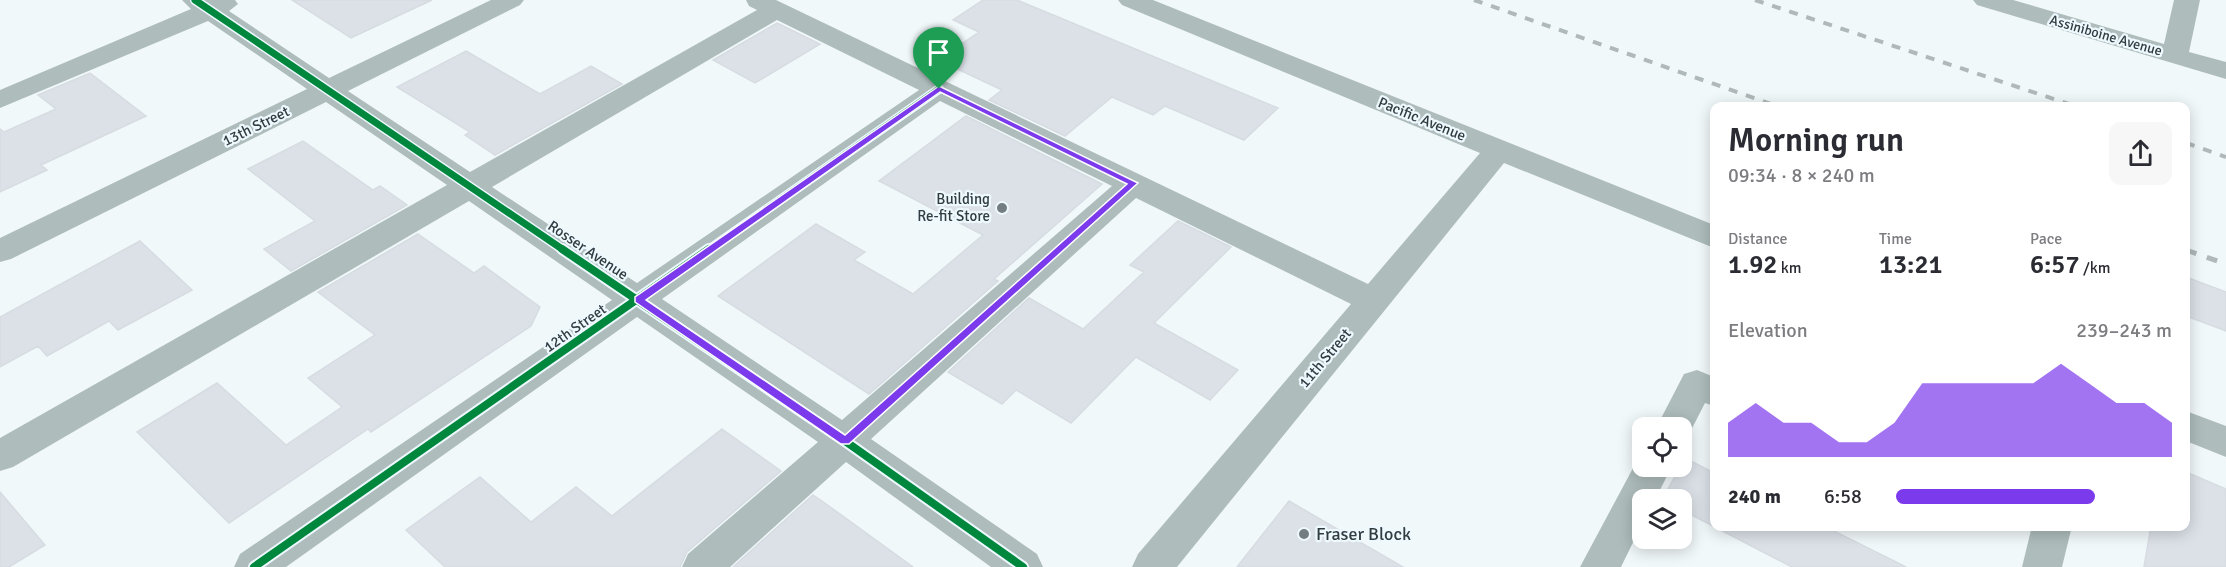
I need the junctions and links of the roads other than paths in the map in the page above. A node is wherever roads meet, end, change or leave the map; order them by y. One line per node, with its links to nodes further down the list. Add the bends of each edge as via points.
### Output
1 (511, 0): 10 (street, 13th Street)
2 (1131, 0): 12 (street, Pacific Avenue)
3 (1986, 0): 7 (street, Assiniboine Avenue)
4 (2187, 0): 7 (street)
5 (214, 4): 10 (street, Rosser Avenue); 11 (street)
6 (766, 5): 9 (street); 14 (street)
7 (2175, 56): 8 (street, Assiniboine Avenue)
8 (2226, 71)
9 (939, 89): 13 (street); 17 (street, 12th Street)
10 (327, 90): 14 (street, Rosser Avenue); 16 (street, 13th Street)
11 (0, 100)
12 (1498, 150): 15 (street, Pacific Avenue); 18 (street, 11th Street)
13 (1133, 183): 18 (street); 22 (street)
14 (470, 185): 17 (street, Rosser Avenue); 24 (street)
15 (1710, 235)
16 (0, 251)
17 (638, 300): 22 (street, Rosser Avenue); 27 (street, 12th Street)
18 (1373, 300): 30 (street, 11th Street)
19 (1710, 390): 20 (street, via 1697,384)
20 (1680, 417)
21 (2190, 428): 23 (street)
22 (845, 441): 28 (street); 29 (street, Rosser Avenue)
23 (2226, 442)
24 (0, 456)
25 (1647, 477): 31 (street)
26 (2051, 531): 32 (street)
27 (254, 567)
28 (702, 567)
29 (1023, 567)
30 (1152, 567)
31 (1600, 567)
32 (2042, 567)

